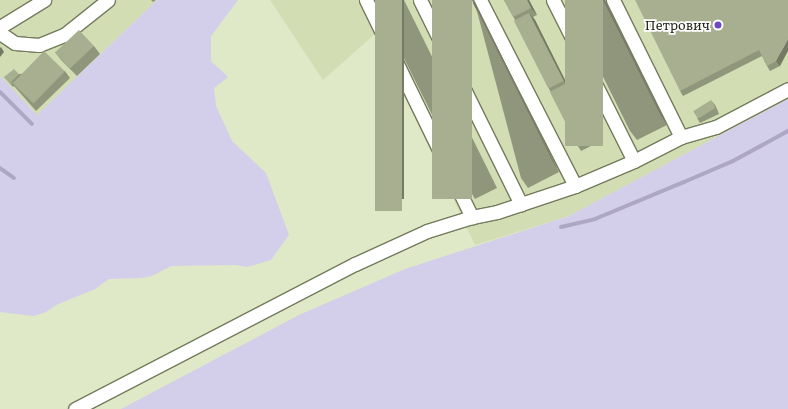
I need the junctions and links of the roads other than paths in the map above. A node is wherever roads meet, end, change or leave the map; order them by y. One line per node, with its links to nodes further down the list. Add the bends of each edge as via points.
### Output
1 (44, 0): 8 (street)
2 (108, 0): 9 (street, via 64,35 39,45 15,43)
3 (366, 0): 15 (street)
4 (420, 0): 14 (street)
5 (480, 0): 13 (street)
6 (553, 0): 12 (street)
7 (613, 0): 11 (street)
8 (0, 27)
9 (0, 33)
10 (788, 89): 11 (street, via 716,127)
11 (681, 137): 12 (street)
12 (634, 161): 13 (street)
13 (575, 186): 14 (street)
14 (521, 204): 15 (street)
15 (472, 217): 16 (street, via 427,231 355,264)
16 (75, 409)

